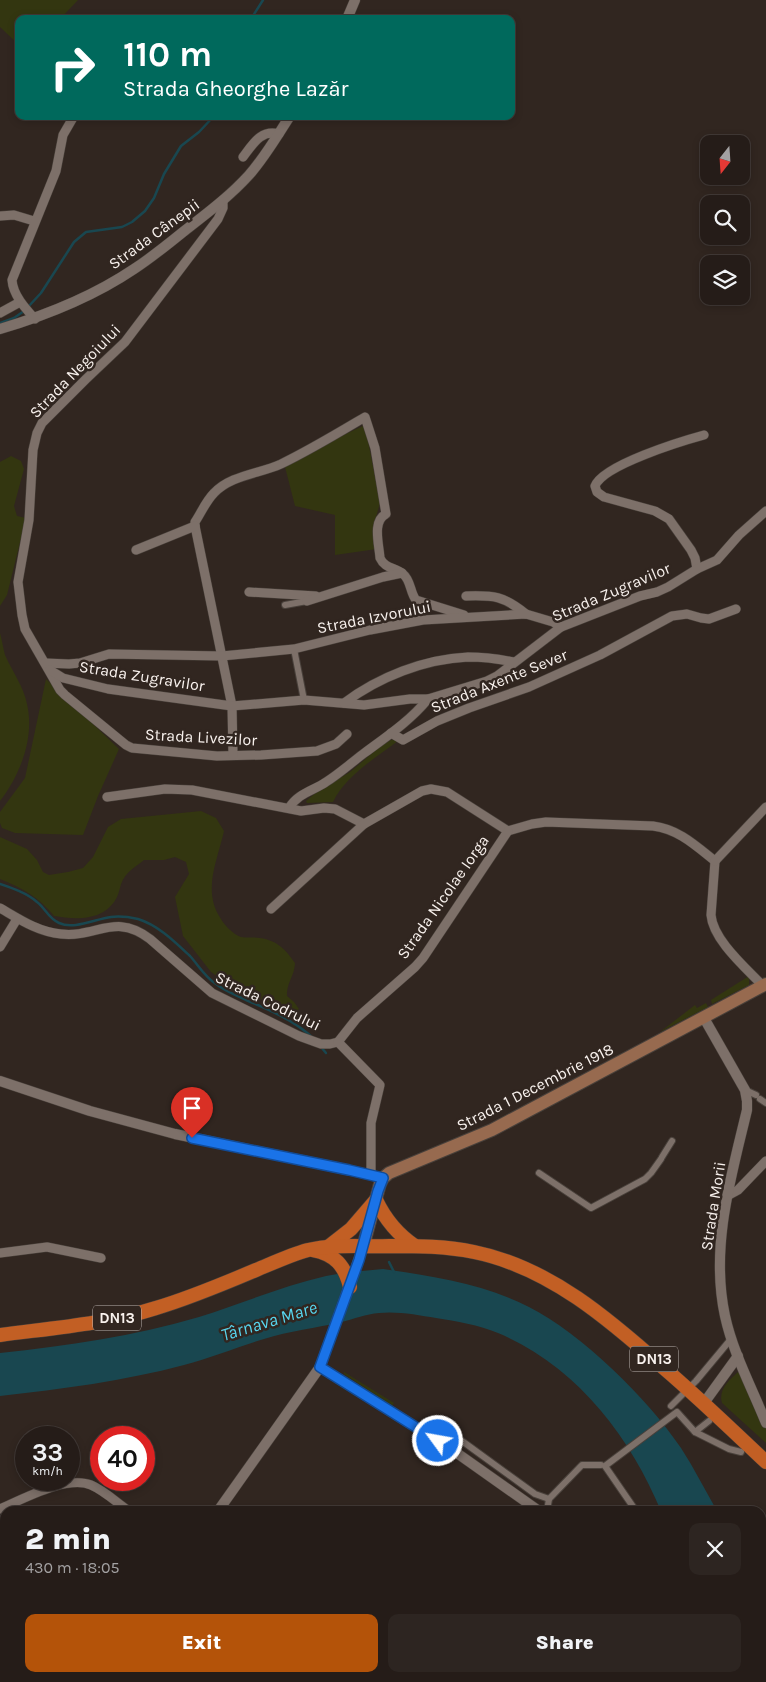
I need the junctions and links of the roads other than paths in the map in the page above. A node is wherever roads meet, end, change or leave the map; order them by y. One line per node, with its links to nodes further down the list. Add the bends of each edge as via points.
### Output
1 (355, 0): 2 (street)
2 (349, 15)
3 (72, 120): 9 (street, via 63,135 56,171)
4 (288, 120): 5 (street, Strada Cânepii)
5 (279, 134): 6 (street, via 265,133); 7 (street, Strada Cânepii)
6 (243, 157)
7 (223, 202): 12 (street, Strada Cânepii, via 134,269 102,288); 32 (street, Strada Negoiului, via 218,219 138,326 42,424 36,434 29,520 18,582 25,629)
8 (0, 216): 9 (street, via 14,215)
9 (34, 222): 10 (street, via 12,280)
10 (20, 302): 11 (street); 12 (street)
11 (0, 313)
12 (35, 319): 13 (street, Strada Cânepii)
13 (0, 329)
14 (704, 435): 18 (street, via 650,452 600,477 595,486 604,497 655,511 669,520 692,550)
15 (766, 511): 18 (street, Strada Zugravilor, via 717,560)
16 (195, 526): 17 (street); 19 (street, via 209,499 224,484 279,464 365,417 375,448 386,514 381,516 378,524 380,558 387,567); 30 (street)
17 (136, 550)
18 (697, 569): 28 (street, Strada Zugravilor, via 657,592)
19 (402, 573): 22 (street); 27 (street, via 416,600)
20 (249, 592): 22 (street)
21 (466, 596): 26 (street, via 496,596)
22 (320, 597): 23 (street)
23 (307, 601): 24 (street)
24 (285, 605)
25 (736, 609): 37 (street, Strada Axente Sever, via 709,619 687,614 672,616 600,655 529,687 445,718 404,740)
26 (526, 614): 27 (street, Strada Izvorului); 28 (street, Strada Izvorului)
27 (474, 617): 29 (street, Strada Izvorului, via 423,620)
28 (561, 627): 31 (street, Strada Zugravilor)
29 (294, 649): 30 (street, Strada Izvorului); 34 (street)
30 (222, 656): 32 (street, Strada Izvorului, via 109,654 80,663); 36 (street, Strada Zugravilor)
31 (514, 662): 33 (street, Strada Zugravilor, via 487,681); 35 (street, via 468,657 421,664 368,686)
32 (47, 666): 36 (street, Strada Zugravilor, via 63,678 108,689); 39 (street, Strada Livezilor, via 65,695 132,748)
33 (428, 699): 35 (street, Strada Zugravilor, via 364,705); 37 (street, Strada Zugravilor)
34 (304, 700): 35 (street, Strada Zugravilor); 36 (street, Strada Zugravilor)
35 (344, 702)
36 (232, 706): 39 (street, Strada Zugravilor)
37 (391, 733): 42 (street, via 326,782 301,795)
38 (348, 734): 39 (street, Strada Livezilor, via 336,744 317,751)
39 (233, 755)
40 (107, 797): 42 (street, via 179,789)
41 (766, 807): 45 (street)
42 (289, 808): 43 (street, via 301,811 335,809)
43 (364, 824): 44 (street, via 406,799 431,790 447,792); 47 (street)
44 (508, 831): 45 (street, via 546,822 653,826 680,834); 52 (street, Strada Nicolae Iorga, via 423,958 357,1018)
45 (715, 861): 50 (street, via 711,924 719,938)
46 (0, 909): 48 (street, Strada Codrului)
47 (271, 909)
48 (17, 919): 49 (street); 52 (street, Strada Codrului, via 60,934 74,935 120,926 131,928 150,939 212,993 299,1036 321,1044)
49 (0, 947)
50 (764, 985): 51 (main road, Strada 1 Decembrie 1918)
51 (704, 1018): 54 (street); 59 (main road, Strada 1 Decembrie 1918, via 492,1130)
52 (338, 1042): 59 (street, via 380,1085 371,1123)
53 (0, 1081): 59 (street, via 90,1111 175,1134)
54 (744, 1090): 55 (street); 60 (street, Strada Morii, via 747,1110)
55 (761, 1099)
56 (672, 1141): 58 (street, via 646,1179 591,1208)
57 (766, 1161): 60 (street, via 738,1190)
58 (539, 1173)
59 (377, 1176): 61 (main road)
60 (727, 1196): 70 (street, Strada Morii, via 720,1274)
61 (376, 1200): 62 (highway, via 390,1224); 63 (highway, via 351,1228); 64 (main road)
62 (415, 1246): 64 (highway, DN13); 73 (highway, DN13, via 475,1252 518,1266 547,1280 601,1314)
63 (328, 1247): 64 (highway, DN13); 65 (highway, DN13)
64 (363, 1247): 68 (street)
65 (310, 1250): 68 (highway, via 326,1254 340,1264); 69 (highway, DN13, via 200,1293 132,1315)
66 (0, 1253): 67 (street, via 47,1247)
67 (101, 1258)
68 (350, 1287): 72 (street)
69 (0, 1335)
70 (732, 1339): 71 (street, Strada Morii); 73 (street)
71 (738, 1356): 74 (street); 77 (street, Strada Morii)
72 (320, 1367): 86 (street); 87 (street, via 454,1451)
73 (688, 1389): 74 (highway, DN13); 75 (street)
74 (704, 1403): 81 (highway, DN13)
75 (671, 1406)
76 (709, 1421): 78 (street)
77 (766, 1423)
78 (695, 1432): 80 (street); 82 (street, via 677,1412)
79 (462, 1441): 83 (street, via 535,1494)
80 (741, 1452)
81 (766, 1462)
82 (603, 1466): 83 (street, via 582,1465); 89 (street)
83 (549, 1499): 88 (street)
84 (7, 1506): 85 (street, via 54,1487 76,1482 92,1486)
85 (119, 1506)
86 (222, 1506)
87 (532, 1506)
88 (548, 1506)
89 (632, 1506)

